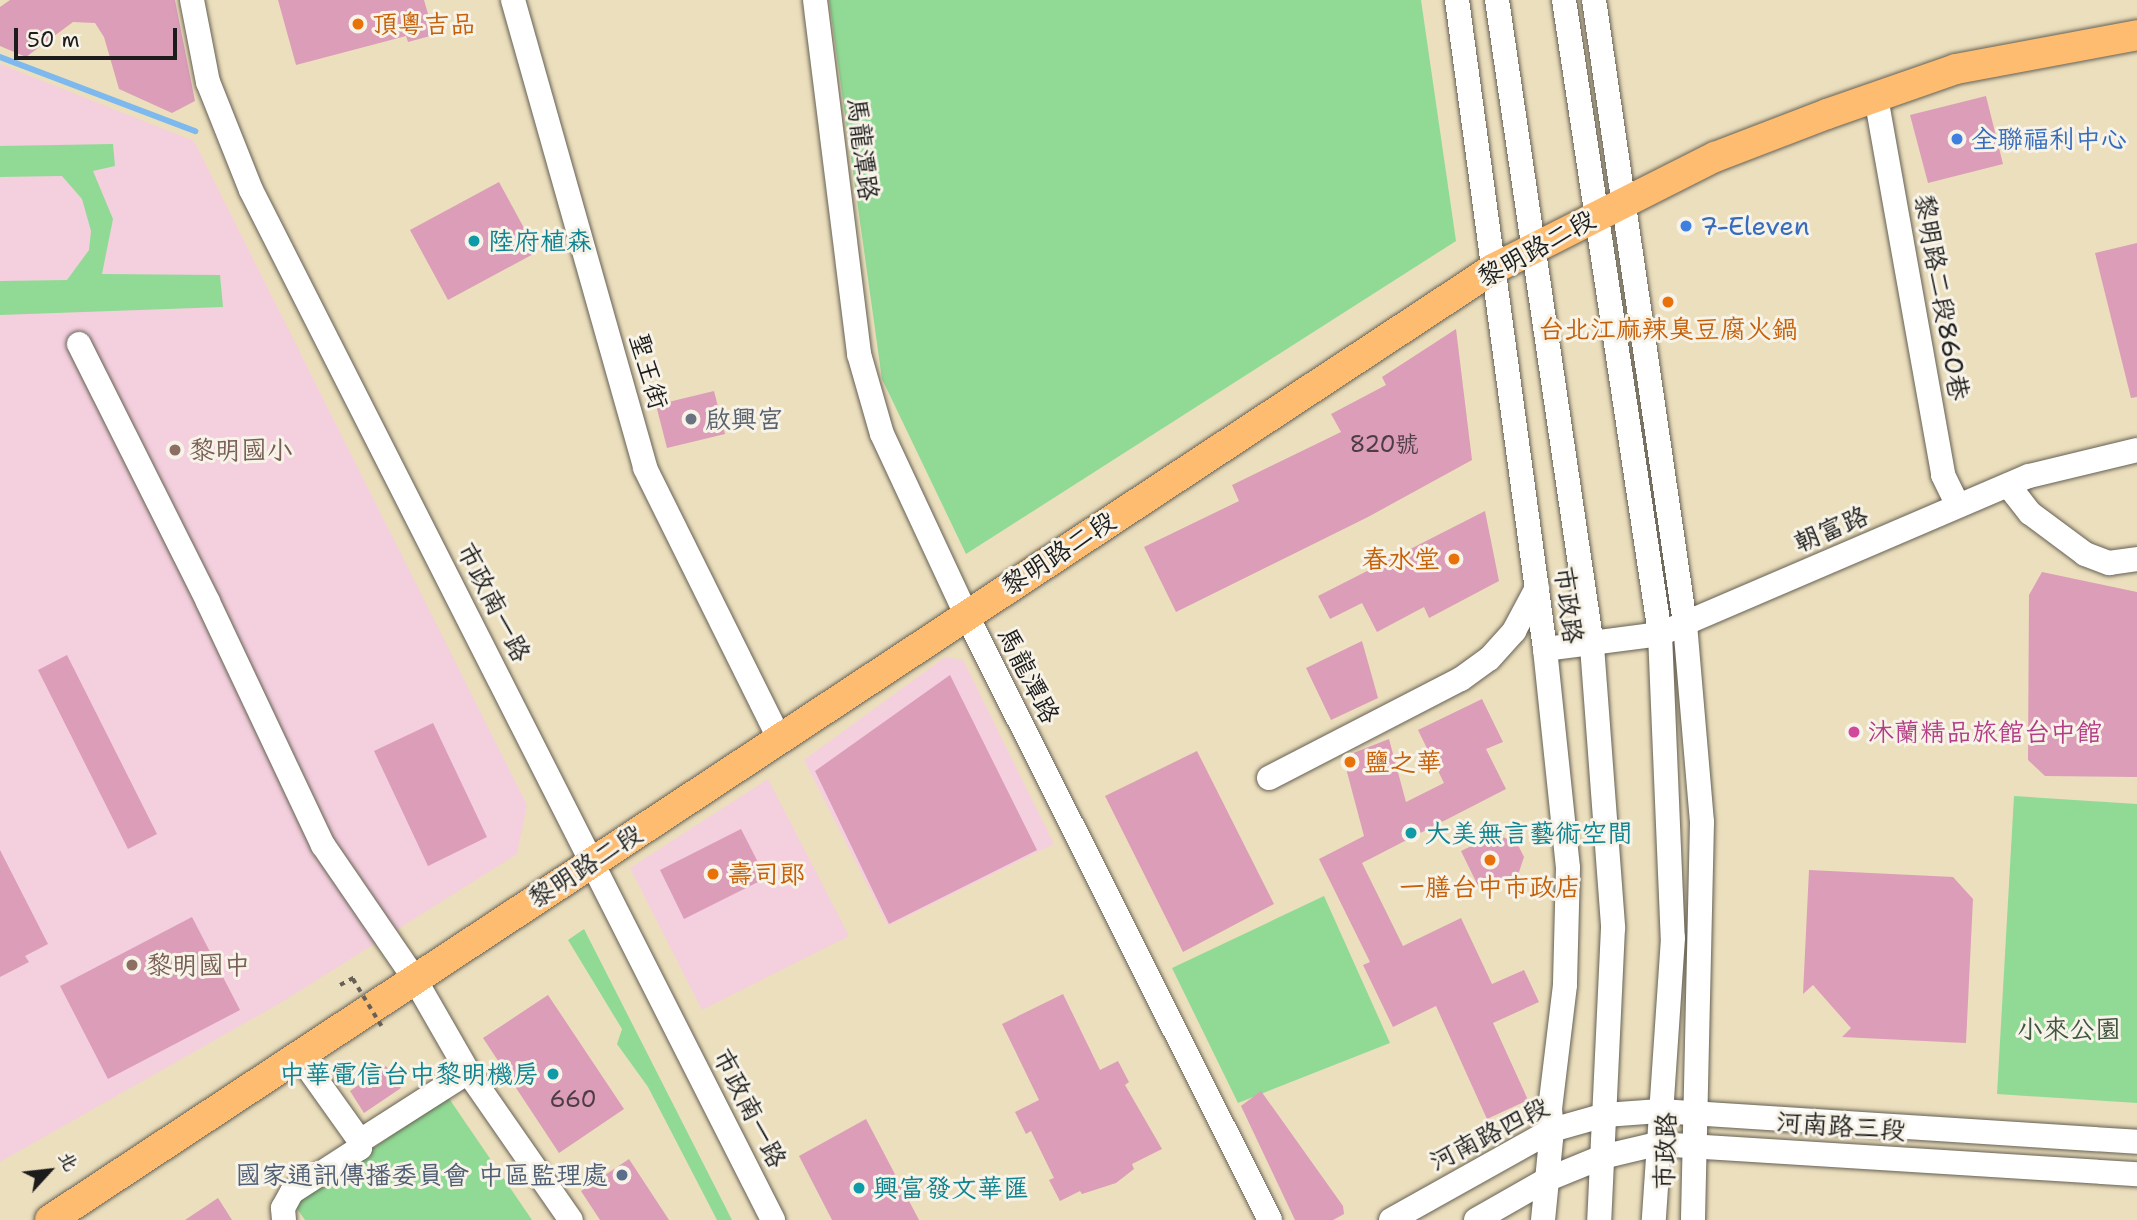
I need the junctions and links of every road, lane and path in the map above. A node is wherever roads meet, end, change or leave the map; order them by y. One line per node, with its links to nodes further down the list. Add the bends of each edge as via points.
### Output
1 (192, 0): 27 (street, 市政南一路, via 208,82 251,190)
2 (513, 0): 25 (street, 聖王街, via 645,468)
3 (815, 0): 20 (street, 馬龍潭路, via 859,354 882,434)
4 (1457, 0): 13 (street, 市政路)
5 (1497, 0): 12 (street, 市政路)
6 (1564, 0): 11 (street, 市政路)
7 (1594, 0): 10 (street, 市政路)
8 (2137, 35): 9 (main road, 黎明路二段, via 1956,69)
9 (1877, 97): 10 (main road, 黎明路二段, via 1715,157); 17 (street, 黎明路二段860巷, via 1943,475)
10 (1622, 201): 11 (main road, 黎明路二段); 21 (street, 市政路)
11 (1594, 215): 12 (main road, 黎明路二段); 22 (street, 市政路)
12 (1532, 250): 13 (main road, 黎明路二段); 23 (street, 市政路)
13 (1493, 269): 19 (street, 市政路); 20 (main road, 黎明路二段)
14 (79, 344): 28 (street, via 323,845)
15 (2137, 450): 16 (street, 朝富路)
16 (2008, 485): 17 (street, 朝富路); 18 (street, via 2030,513 2085,554 2109,563)
17 (1958, 506): 21 (street, 朝富路)
18 (2137, 559)
19 (1537, 588): 24 (street, 市政路); 26 (street, via 1514,631 1489,659 1461,680)
20 (966, 614): 25 (main road, 黎明路二段); 48 (street, 馬龍潭路)
21 (1685, 624): 22 (street, 朝富路); 34 (street, 市政路, via 1702,822)
22 (1660, 635): 23 (street, 朝富路); 33 (street, 市政路, via 1673,937)
23 (1592, 646): 24 (street, 朝富路); 35 (street, 市政路, via 1613,928)
24 (1545, 649): 36 (street, 市政路, via 1568,868 1565,985 1550,1109)
25 (779, 738): 27 (main road, 黎明路二段)
26 (1269, 778)
27 (592, 861): 28 (main road, 黎明路二段); 47 (street, 市政南一路)
28 (414, 978): 31 (main road, 黎明路二段); 32 (street)
29 (340, 985): 30 (path, bridge, via 355,978)
30 (384, 1030)
31 (298, 1054): 37 (street); 44 (main road, 黎明路二段)
32 (468, 1072): 37 (street); 46 (street)
33 (1660, 1111): 34 (street, 河南路三段); 35 (street, 河南路四段); 39 (street, 市政路)
34 (1696, 1114): 38 (street, 河南路三段); 40 (street, 市政路)
35 (1605, 1115): 36 (street, 河南路四段); 41 (street, 市政路)
36 (1552, 1130): 43 (street, 市政路); 49 (street, 河南路四段)
37 (360, 1141): 45 (street, via 360,1148 292,1192 282,1208)
38 (2137, 1142)
39 (1657, 1144): 40 (street, 河南路三段); 41 (street, 河南路三段); 53 (street, 市政路)
40 (1695, 1147): 42 (street, 河南路三段); 54 (street, 市政路)
41 (1602, 1157): 43 (street, 河南路三段); 52 (street, 市政路)
42 (2137, 1174)
43 (1546, 1180): 50 (street); 51 (street, 市政路)
44 (50, 1220)
45 (284, 1220)
46 (571, 1220)
47 (773, 1220)
48 (1270, 1220)
49 (1391, 1220)
50 (1476, 1220)
51 (1544, 1220)
52 (1598, 1220)
53 (1654, 1220)
54 (1693, 1220)

